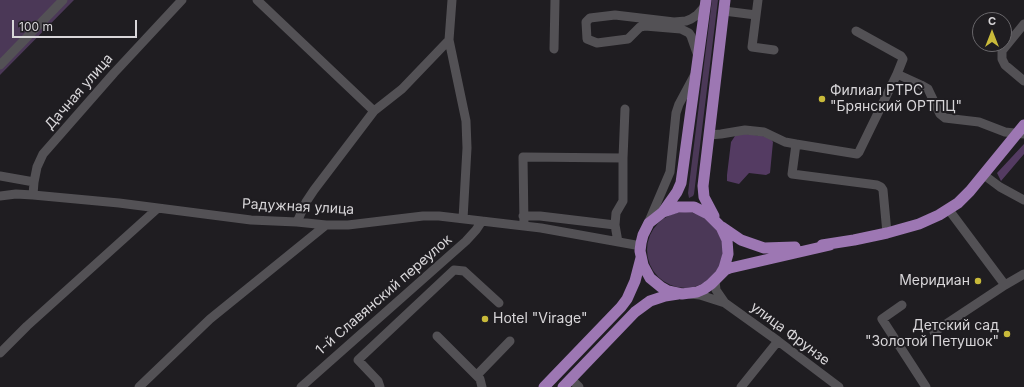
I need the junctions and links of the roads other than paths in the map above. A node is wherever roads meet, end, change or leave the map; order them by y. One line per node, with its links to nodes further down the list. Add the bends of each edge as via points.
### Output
1 (63, 0): 16 (street)
2 (182, 0): 28 (street, Дачная улица, via 43,154 37,166)
3 (257, 0): 21 (street)
4 (452, 0): 12 (street)
5 (555, 0): 13 (street)
6 (758, 0): 9 (street)
7 (706, 2): 15 (main road); 15 (street, via 697,14 686,21 674,22 615,15 590,18 586,22 587,40 597,42 628,39 640,27 645,26 681,29 689,32)
8 (725, 5): 9 (street); 23 (main road)
9 (756, 15): 14 (street, via 752,47)
10 (1024, 24): 19 (street, via 1002,51 1005,65)
11 (856, 31): 18 (street, via 901,56 903,59)
12 (449, 40): 21 (street, via 402,89); 35 (street, via 466,121)
13 (554, 49)
14 (774, 50)
15 (698, 58): 17 (main road)
16 (0, 65)
17 (696, 73): 34 (main road, via 680,187); 42 (street, via 676,113 670,172)
18 (897, 74): 22 (street, via 928,89 940,114 945,118 979,122 1005,132); 24 (street, via 859,152 856,154)
19 (1024, 81)
20 (625, 109): 25 (street)
21 (374, 111): 38 (street, via 314,190)
22 (1022, 131): 26 (main road)
23 (709, 134): 24 (street, via 754,130); 39 (main road, via 703,190)
24 (796, 144): 43 (street, via 792,174 881,187)
25 (623, 158): 37 (street, via 523,157); 41 (street, via 623,201 616,213)
26 (984, 175): 31 (street); 33 (main road)
27 (0, 176): 28 (street)
28 (34, 182): 29 (street, Дачная улица)
29 (33, 195): 30 (street, Радужная улица); 32 (street, Радужная улица)
30 (0, 196)
31 (1024, 200)
32 (158, 208): 38 (street, Радужная улица, via 251,220); 59 (street)
33 (949, 210): 43 (main road, via 919,224); 50 (street)
34 (663, 212): 39 (main road, via 678,207 694,207); 42 (main road)
35 (463, 218): 36 (street, Радужная улица); 40 (street, Радужная улица, via 423,216 354,225)
36 (482, 221): 37 (street, Радужная улица); 63 (street, 1-й Славянский переулок, via 466,241)
37 (524, 221): 41 (street, via 540,216); 44 (street, Радужная улица)
38 (297, 222): 40 (street, Радужная улица)
39 (718, 223): 45 (main road, via 741,240 764,248); 49 (main road, via 727,240 728,254)
40 (326, 225): 62 (street, via 210,319)
41 (615, 225): 44 (street)
42 (646, 228): 46 (main road)
43 (887, 233): 45 (main road)
44 (618, 242): 46 (street, Радужная улица)
45 (830, 245): 49 (main road, via 736,266 725,270)
46 (640, 246): 47 (main road)
47 (641, 258): 51 (main road, via 646,272 655,283 668,291); 66 (main road, via 635,281 621,307)
48 (1024, 274): 50 (street)
49 (718, 278): 51 (main road, via 697,292); 53 (street, via 716,290)
50 (1005, 286): 55 (street)
51 (682, 294): 53 (street, via 700,295); 61 (main road, via 650,301 635,312)
52 (499, 303): 64 (street, via 464,271 454,270 358,360 378,381)
53 (725, 303): 58 (street, улица Фрунзе)
54 (902, 305): 69 (street, via 882,319)
55 (934, 332)
56 (437, 336): 60 (street)
57 (510, 341): 60 (street)
58 (778, 341): 67 (street); 68 (street, улица Фрунзе)
59 (0, 353)
60 (477, 375): 65 (street)
61 (571, 384)
62 (139, 387)
63 (301, 387)
64 (380, 387)
65 (482, 387)
66 (544, 387)
67 (741, 387)
68 (839, 387)
69 (926, 387)

